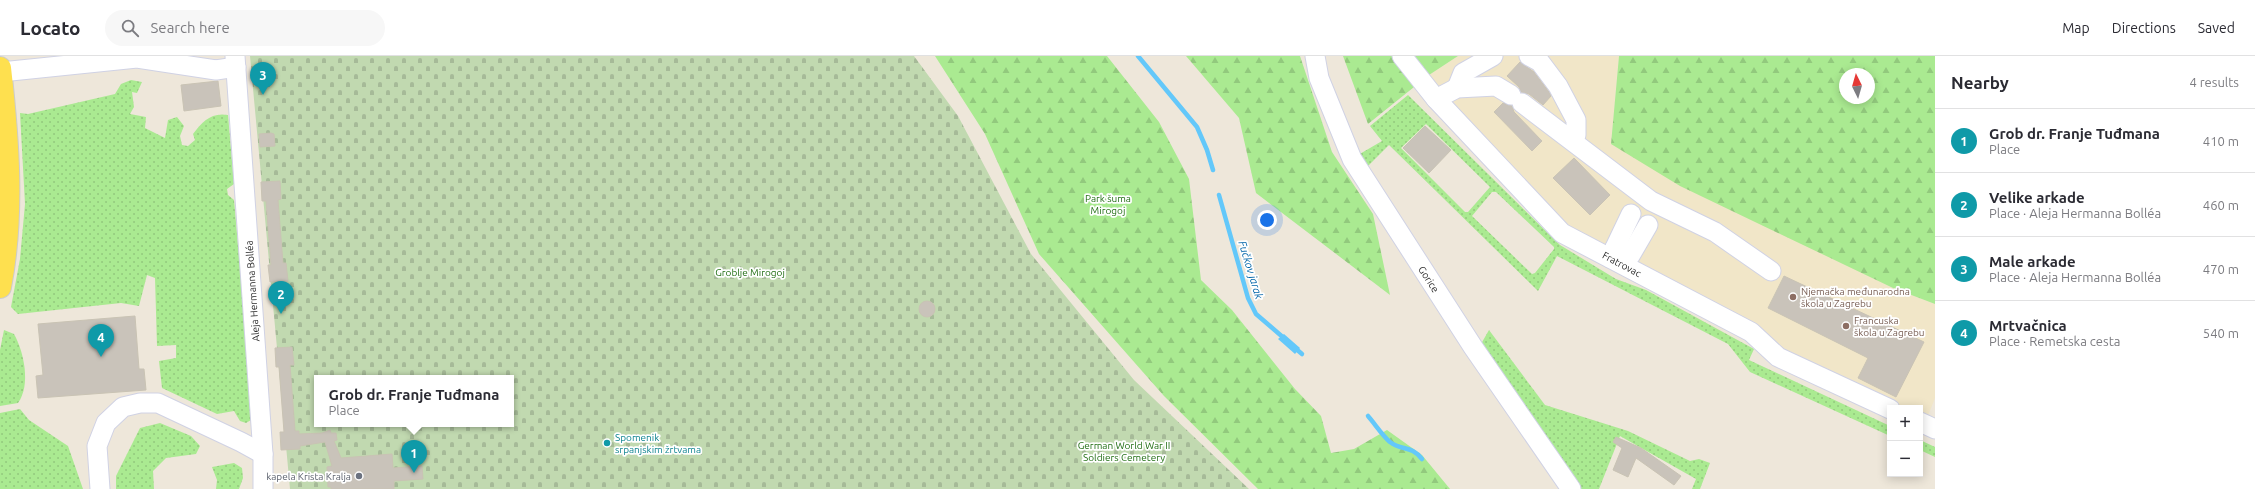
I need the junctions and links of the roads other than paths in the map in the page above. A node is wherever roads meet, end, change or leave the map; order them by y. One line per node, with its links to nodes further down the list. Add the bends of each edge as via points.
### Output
1 (1315, 56): 23 (street, Gorice, via 1319,78 1352,159 1473,347)
2 (1402, 56): 9 (street, Fratrovac)
3 (1493, 56): 8 (street, via 1464,73)
4 (1529, 56): 10 (street, via 1540,62 1558,86 1576,120 1576,135)
5 (236, 62): 7 (street, via 216,70 137,58); 20 (street, Aleja Hermanna Bolléa)
6 (0, 68): 7 (main road)
7 (0, 72): 11 (main road)
8 (1457, 88): 9 (street); 10 (street, via 1496,86)
9 (1436, 99): 14 (street, Fratrovac, via 1562,233)
10 (1573, 141): 15 (street, via 1651,200 1715,232)
11 (3, 146): 16 (main road, via 9,181 7,253)
12 (1631, 214): 14 (street)
13 (1648, 225): 14 (street, via 1630,256)
14 (1612, 253): 17 (street, Fratrovac, via 1751,332 1778,357)
15 (1771, 271)
16 (0, 286)
17 (1887, 408)
18 (1923, 423): 19 (street)
19 (1935, 429)
20 (263, 454): 21 (street, via 158,403 140,403 123,407 106,423 97,446); 22 (street, Aleja Hermanna Bolléa)
21 (100, 489)
22 (263, 489)
23 (1571, 489)

